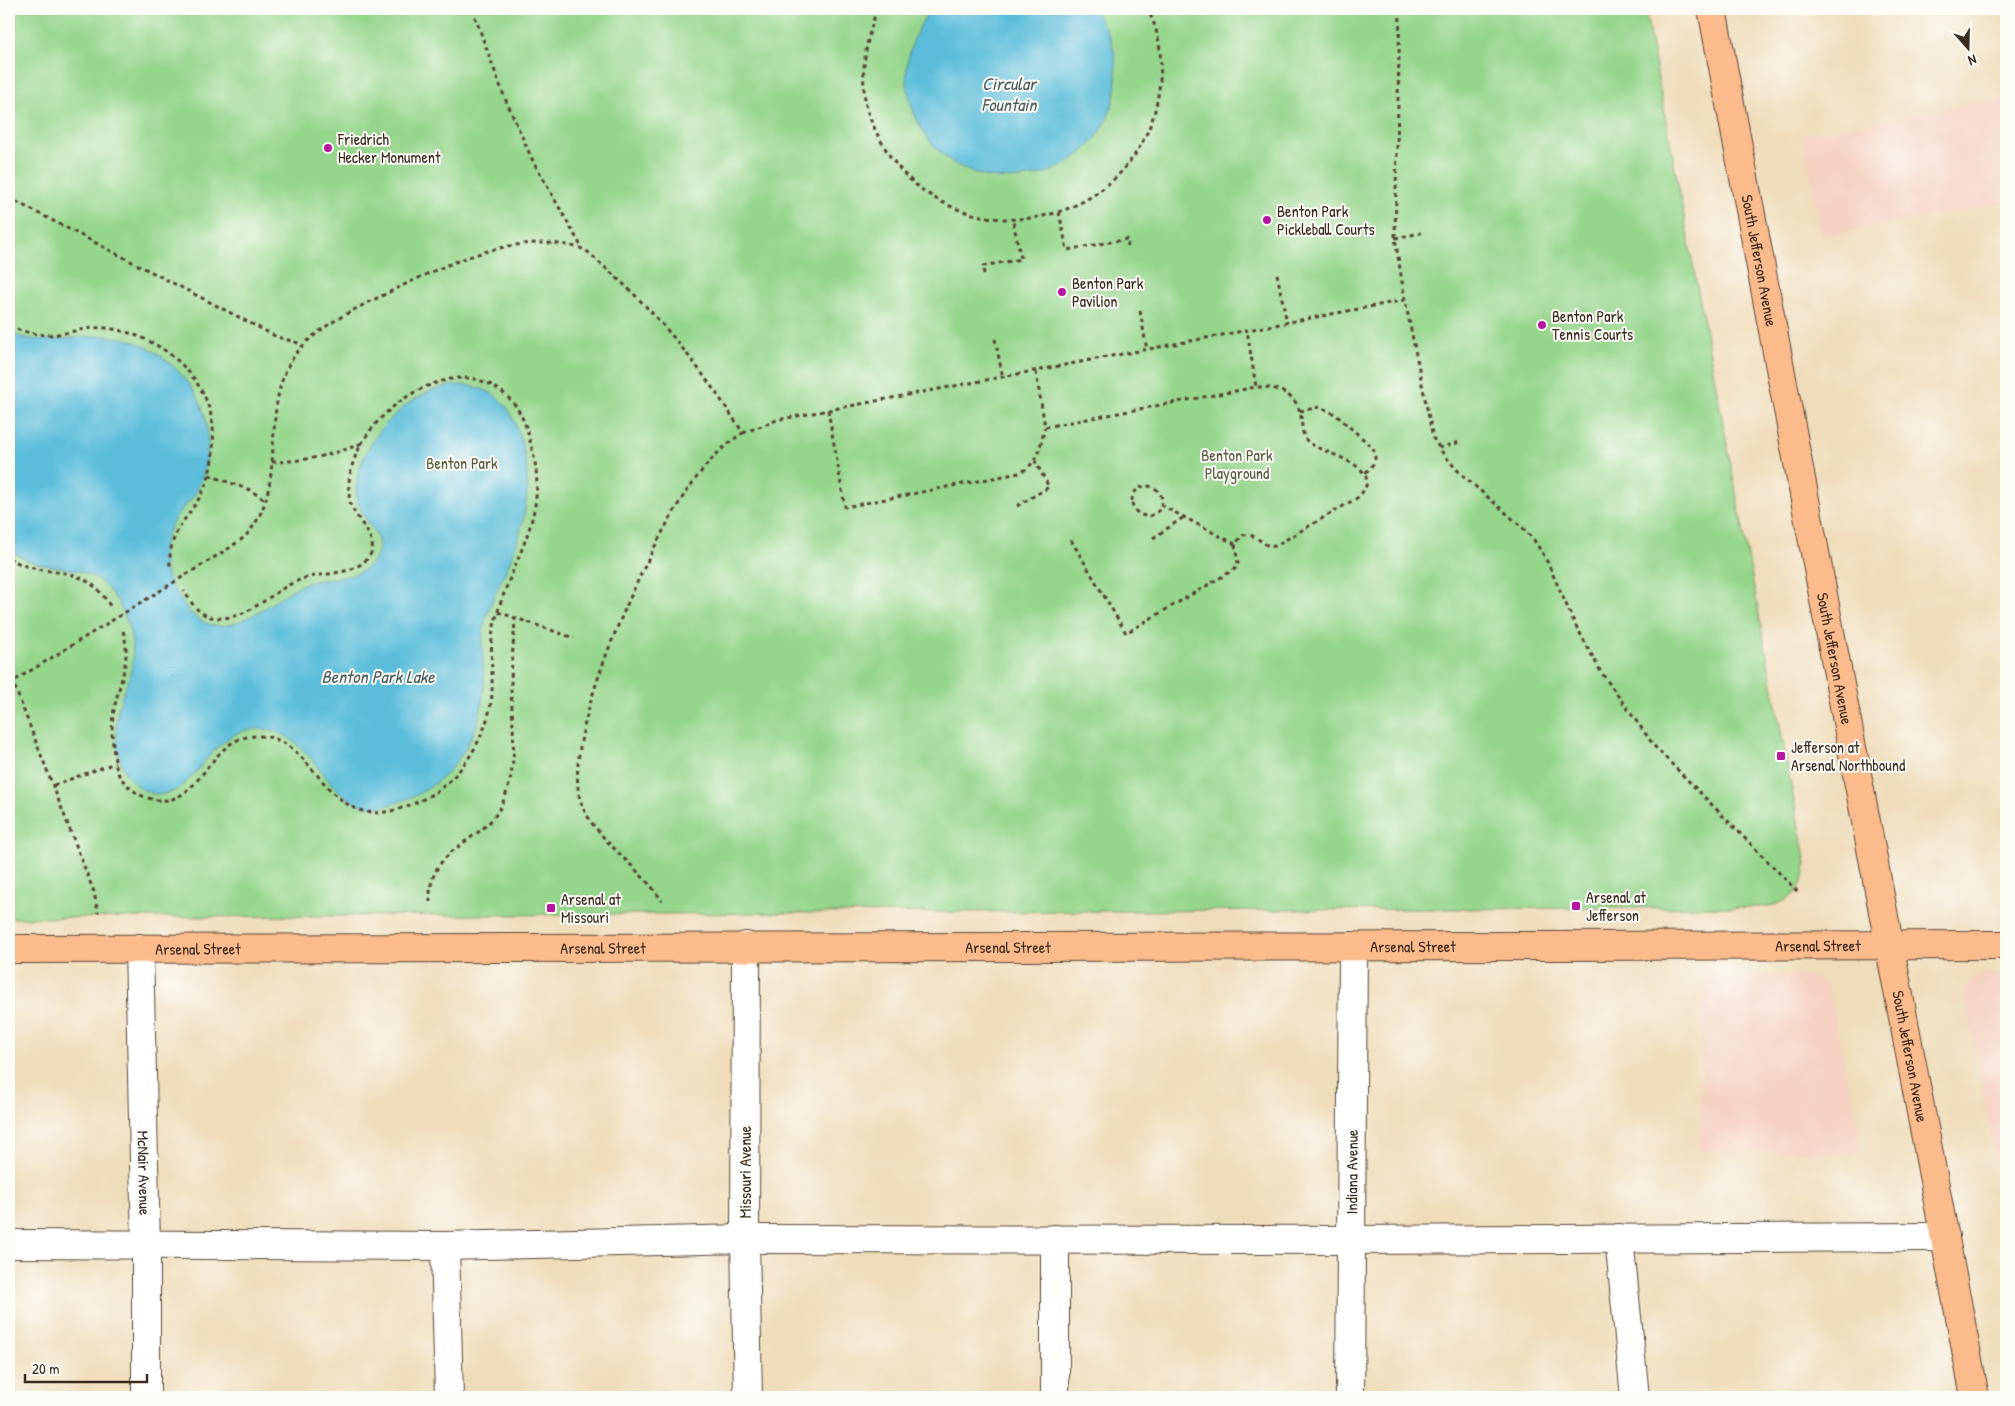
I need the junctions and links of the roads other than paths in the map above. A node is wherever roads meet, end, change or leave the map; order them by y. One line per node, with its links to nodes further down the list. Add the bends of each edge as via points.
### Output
1 (1712, 9): 5 (main road, South Jefferson Avenue)
2 (2006, 945): 5 (main road, Arsenal Street)
3 (746, 946): 4 (main road, Arsenal Street); 6 (main road, Arsenal Street); 10 (street, Missouri Avenue)
4 (1353, 946): 5 (main road, Arsenal Street); 12 (street, Indiana Avenue)
5 (1890, 946): 8 (main road, South Jefferson Avenue)
6 (139, 948): 7 (main road, Arsenal Street); 14 (street, McNair Avenue)
7 (9, 949)
8 (1945, 1237): 9 (street); 22 (main road, South Jefferson Avenue)
9 (1619, 1238): 12 (street); 21 (street)
10 (745, 1239): 11 (street); 15 (street); 18 (street, Missouri Avenue)
11 (1055, 1239): 12 (street); 19 (street)
12 (1350, 1240): 20 (street, Indiana Avenue)
13 (9, 1244): 14 (street)
14 (146, 1245): 15 (street); 16 (street, McNair Avenue)
15 (446, 1246): 17 (street)
16 (146, 1397)
17 (449, 1397)
18 (748, 1397)
19 (1055, 1397)
20 (1350, 1397)
21 (1635, 1397)
22 (1975, 1397)

